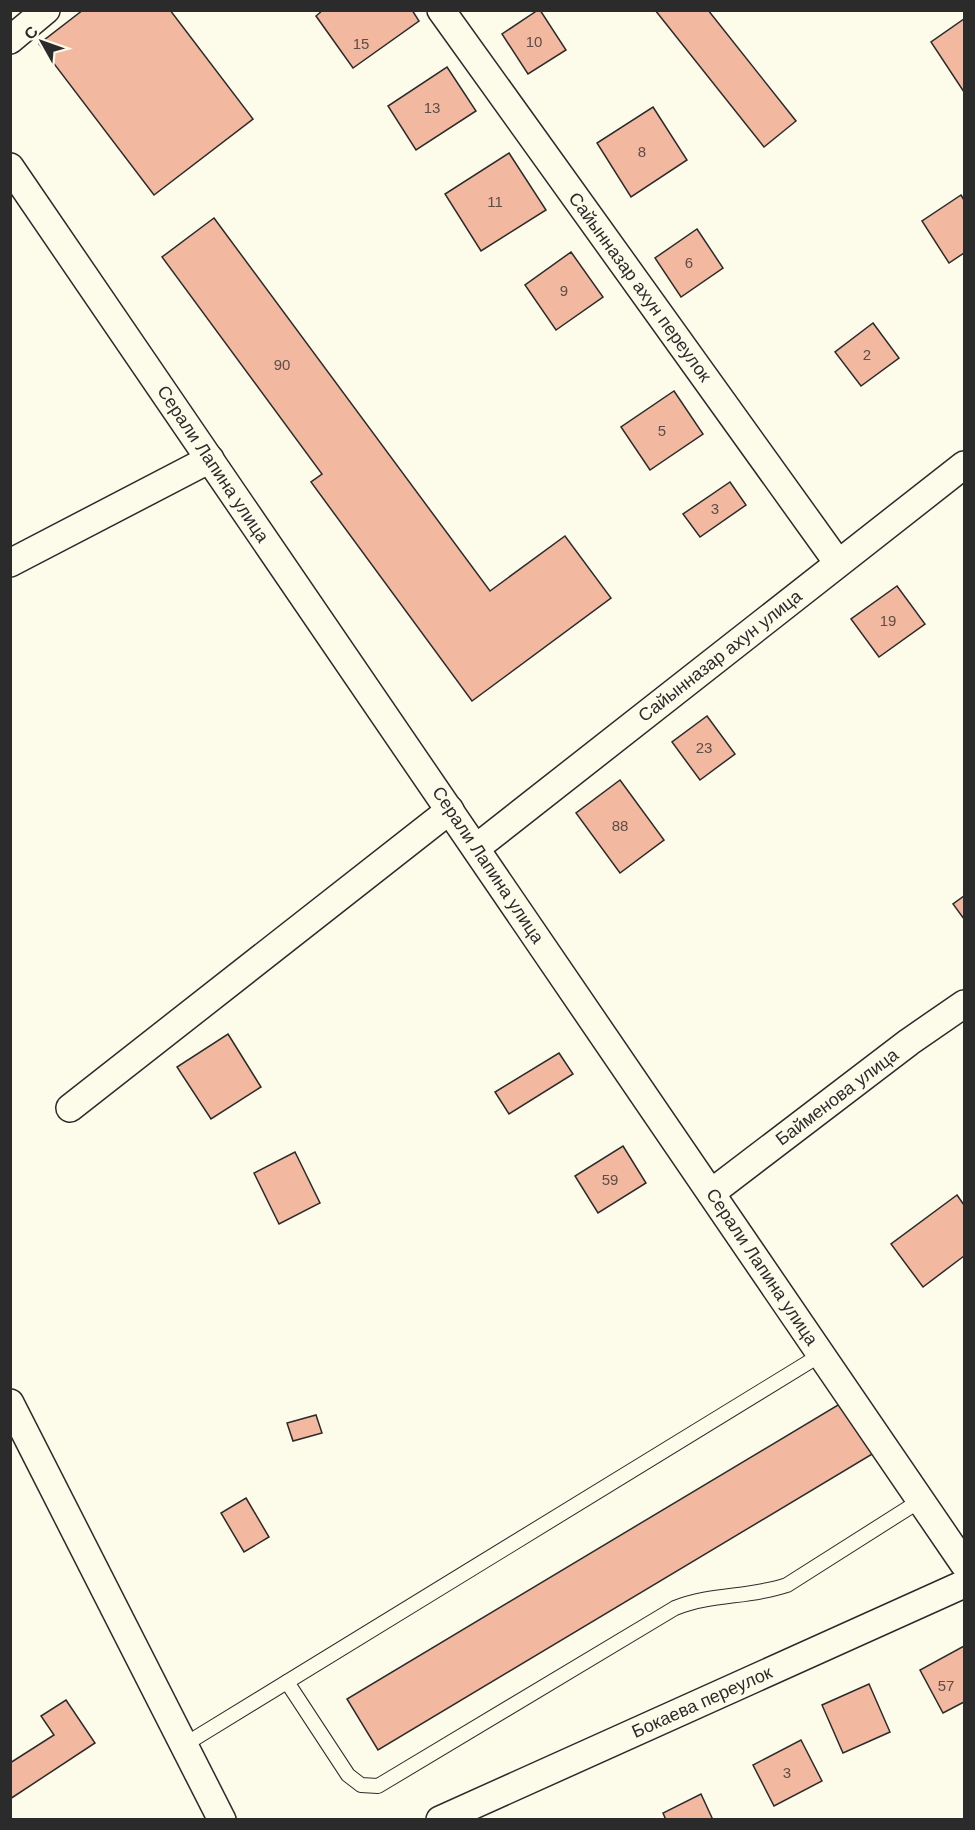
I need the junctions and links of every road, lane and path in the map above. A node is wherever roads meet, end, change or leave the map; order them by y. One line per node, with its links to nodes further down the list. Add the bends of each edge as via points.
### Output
1 (46, 10): 3 (street)
2 (441, 10): 8 (street, Сайынназар ахун переулок)
3 (10, 40)
4 (10, 167): 5 (street, Серали Лапина улица)
5 (210, 459): 7 (street); 9 (street, Серали Лапина улица)
6 (964, 465): 8 (street, Сайынназар ахун улица)
7 (10, 563)
8 (838, 563): 10 (street, Сайынназар ахун улица)
9 (450, 810): 10 (street, Серали Лапина улица); 12 (street)
10 (476, 848): 13 (street, Серали Лапина улица)
11 (964, 1004): 13 (street, Байменова улица)
12 (70, 1108)
13 (711, 1192): 14 (street, Серали Лапина улица)
14 (822, 1354): 16 (street, Серали Лапина улица); 19 (lane)
15 (10, 1403): 20 (street)
16 (921, 1500): 17 (street, Серали Лапина улица); 19 (lane, via 787,1585 765,1592 695,1600 675,1608 378,1786 361,1785 348,1776)
17 (964, 1564)
18 (964, 1584): 22 (street, Бокаева переулок)
19 (287, 1682): 20 (lane)
20 (184, 1745): 21 (street)
21 (222, 1820)
22 (440, 1820)

